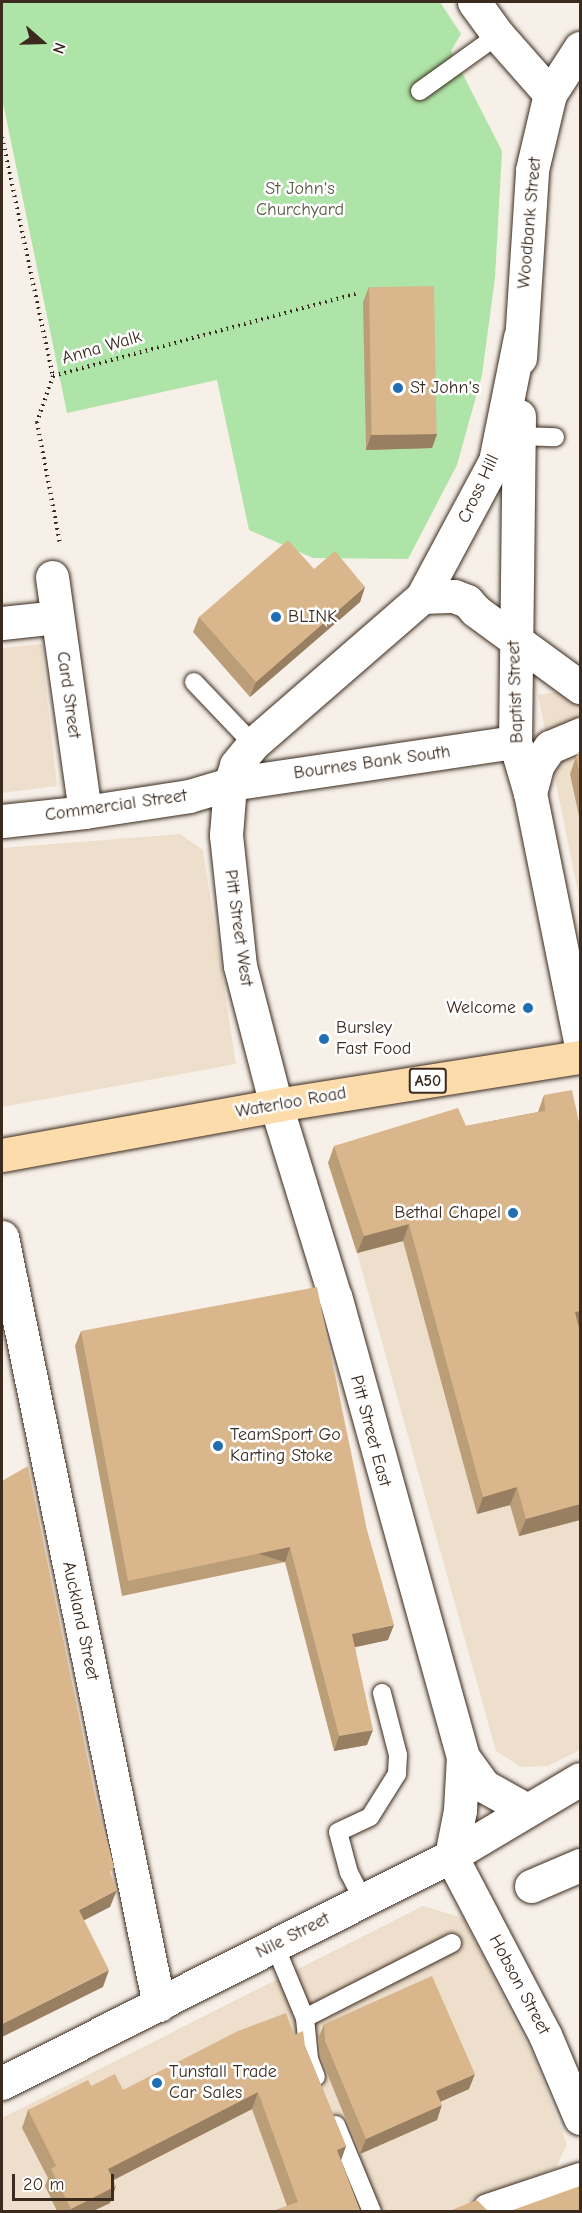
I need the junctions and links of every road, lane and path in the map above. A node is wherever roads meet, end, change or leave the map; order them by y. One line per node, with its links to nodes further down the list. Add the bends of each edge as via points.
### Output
1 (474, 2): 2 (main road)
2 (498, 36): 4 (lane); 5 (main road)
3 (580, 48): 5 (main road, Woodbank Street)
4 (420, 91)
5 (550, 94): 8 (main road, Woodbank Street, via 532,170)
6 (2, 137): 9 (path, Anna Walk)
7 (359, 293): 9 (path, Anna Walk)
8 (520, 337): 10 (main road, Baptist Street); 13 (main road, Cross Hill, via 495,461)
9 (53, 376): 12 (path, via 37,422 63,560)
10 (519, 436): 11 (lane); 16 (main road, Baptist Street)
11 (555, 437)
12 (52, 577): 14 (main road, Card Street)
13 (422, 597): 16 (main road, via 454,596 467,601); 21 (main road, Cross Hill)
14 (57, 617): 15 (main road); 24 (main road, Card Street)
15 (2, 623)
16 (513, 639): 18 (main road); 20 (main road, Baptist Street)
17 (194, 682): 21 (lane)
18 (580, 687)
19 (580, 734): 23 (main road, via 550,747 538,764)
20 (515, 742): 22 (main road, Bournes Bank South); 23 (main road, Baptist Street)
21 (253, 744): 22 (main road, Cross Hill, via 236,765)
22 (230, 784): 24 (main road, Commercial Street, via 189,796); 28 (main road, Pitt Street West, via 226,836 240,966)
23 (530, 793): 26 (main road, Baptist Street)
24 (85, 812): 25 (main road, Commercial Street)
25 (2, 821)
26 (580, 1042)
27 (580, 1057): 28 (main road, Waterloo Road / A50)
28 (276, 1105): 29 (main road, Waterloo Road / A50); 32 (main road, Pitt Street East, via 335,1297)
29 (2, 1155)
30 (2, 1237): 41 (main road, Auckland Street)
31 (382, 1693): 38 (lane, via 398,1755 397,1774 370,1817 338,1832 349,1873)
32 (463, 1757): 34 (main road, Pitt Street East, via 484,1786); 35 (main road, Pitt Street East, via 460,1810)
33 (580, 1779): 34 (main road, Nile Street)
34 (527, 1810): 35 (main road, Nile Street)
35 (451, 1856): 38 (main road, Nile Street); 44 (main road, Hobson Street, via 545,2035)
36 (580, 1865): 37 (main road)
37 (531, 1886)
38 (363, 1900): 40 (main road, Nile Street)
39 (452, 1943): 42 (lane)
40 (275, 1946): 41 (main road, Nile Street); 42 (lane)
41 (159, 2005): 43 (main road, Nile Street)
42 (305, 2018): 47 (lane, via 309,2059)
43 (2, 2083)
44 (580, 2118)
45 (580, 2179): 46 (main road)
46 (488, 2210)
47 (372, 2211)

